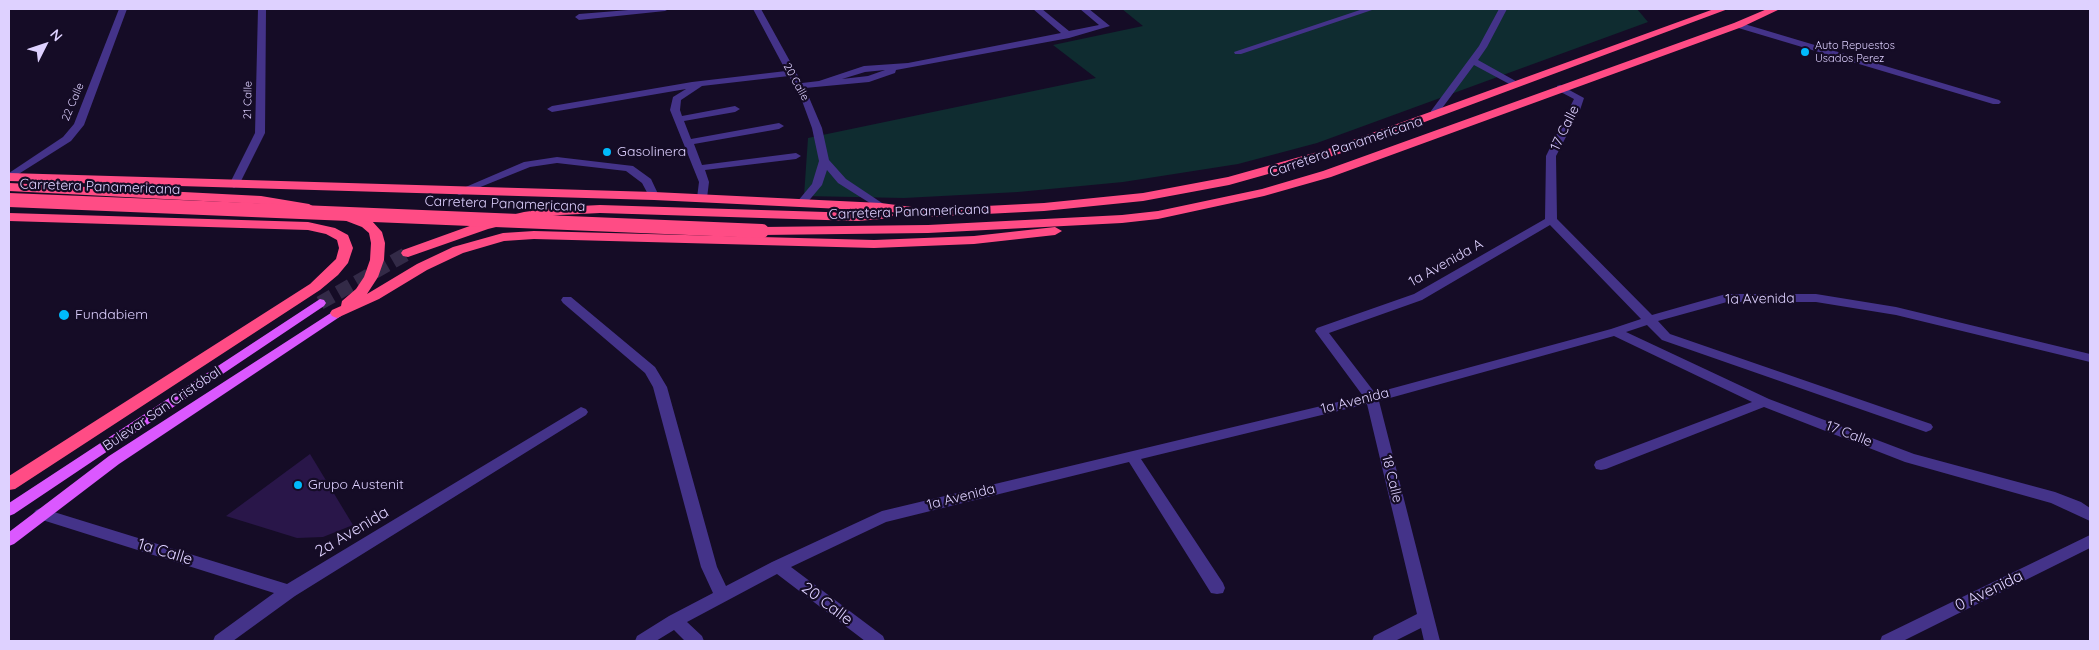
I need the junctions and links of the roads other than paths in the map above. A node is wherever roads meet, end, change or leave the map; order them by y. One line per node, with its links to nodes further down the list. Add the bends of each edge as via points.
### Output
1 (122, 9): 31 (street, 22 Calle, via 79,125 67,139)
2 (262, 9): 32 (street, 21 Calle, via 260,133)
3 (665, 9): 11 (street)
4 (757, 9): 16 (street, 20 Calle)
5 (1037, 9): 13 (street)
6 (1084, 9): 13 (street, via 1106,26)
7 (1371, 9): 14 (street)
8 (1502, 9): 15 (street)
9 (1723, 9): 18 (highway, Carretera Panamericana)
10 (1775, 9): 12 (highway, Carretera Panamericana)
11 (579, 18)
12 (1738, 25): 20 (highway, Carretera Panamericana); 21 (street)
13 (1069, 35): 19 (street, via 908,66 870,79)
14 (1238, 52)
15 (1473, 61): 18 (street); 24 (street)
16 (791, 72): 17 (street); 19 (street, 20 Calle)
17 (700, 84): 22 (street); 25 (street, via 676,99 675,110)
18 (1516, 84): 24 (highway, Carretera Panamericana)
19 (798, 86): 29 (street, 20 Calle, via 817,128)
20 (1560, 88): 41 (highway, Carretera Panamericana, via 1328,174 1264,192 1158,215); 42 (street, 17 Calle, via 1579,98 1551,156)
21 (1996, 102)
22 (552, 109)
23 (735, 109): 25 (street)
24 (1434, 113): 39 (highway, Carretera Panamericana, via 1332,152 1229,180 1143,197 1044,207)
25 (679, 119): 27 (street)
26 (779, 126): 27 (street)
27 (689, 142): 30 (street)
28 (796, 156): 30 (street)
29 (824, 161): 37 (street, 20 Calle, via 817,185); 38 (street, via 842,181)
30 (699, 168): 35 (street, via 704,182)
31 (9, 180): 32 (highway, Carretera Panamericana); 46 (highway, via 262,200 335,212 367,224 375,232 378,260 361,292)
32 (234, 184): 33 (highway, Carretera Panamericana)
33 (459, 192): 34 (highway, Carretera Panamericana); 34 (street, via 528,164 557,160 629,168 647,181)
34 (654, 196): 35 (highway, Carretera Panamericana)
35 (702, 198): 37 (highway, Carretera Panamericana)
36 (9, 200): 41 (highway, Carretera Panamericana, bridge, via 762,231 928,229)
37 (802, 202): 38 (highway, Carretera Panamericana)
38 (881, 207): 39 (highway, Carretera Panamericana)
39 (927, 213): 43 (highway, via 858,217 560,210 483,226)
40 (9, 217): 57 (highway, via 308,226 343,238 346,248 343,260 334,272 315,287)
41 (1122, 219): 46 (highway, via 1032,235 874,244 503,237 458,250)
42 (1551, 220): 47 (street); 48 (street, 1a Avenida A, via 1418,297)
43 (408, 253)
44 (567, 300): 66 (street, via 650,370 660,388 709,567)
45 (320, 303): 58 (main road, Bulevar San Cristóbal)
46 (337, 313): 59 (main road, Bulevar San Cristóbal, via 114,460)
47 (1649, 320): 49 (street, 1a Avenida); 50 (street, 1a Avenida, via 1726,298 1816,298 1896,311); 54 (street, via 1666,337)
48 (1322, 331): 51 (street, 18 Calle)
49 (1615, 332): 51 (street, 1a Avenida); 52 (street, 17 Calle)
50 (2090, 358)
51 (1372, 398): 55 (street, 1a Avenida); 67 (street, 18 Calle)
52 (1764, 402): 56 (street); 60 (street, 17 Calle, via 1910,458 2055,498)
53 (582, 412): 65 (street, 2a Avenida)
54 (1926, 426)
55 (1132, 456): 63 (street, 1a Avenida, via 882,517); 64 (street)
56 (1601, 465)
57 (9, 484)
58 (9, 510)
59 (41, 514): 61 (main road, Bulevar San Cristóbal); 65 (street, 1a Calle)
60 (2090, 515)
61 (9, 540)
62 (2090, 541): 75 (street, 0 Avenida)
63 (778, 566): 66 (street, 1a Avenida); 72 (street, 20 Calle)
64 (1217, 588)
65 (289, 590): 69 (street, 2a Avenida)
66 (722, 596): 68 (street, 1a Avenida)
67 (1427, 617): 73 (street); 74 (street, 18 Calle)
68 (676, 621): 70 (street, 1a Avenida); 71 (street)
69 (221, 641)
70 (642, 641)
71 (696, 641)
72 (877, 641)
73 (1380, 641)
74 (1432, 641)
75 (1888, 641)

